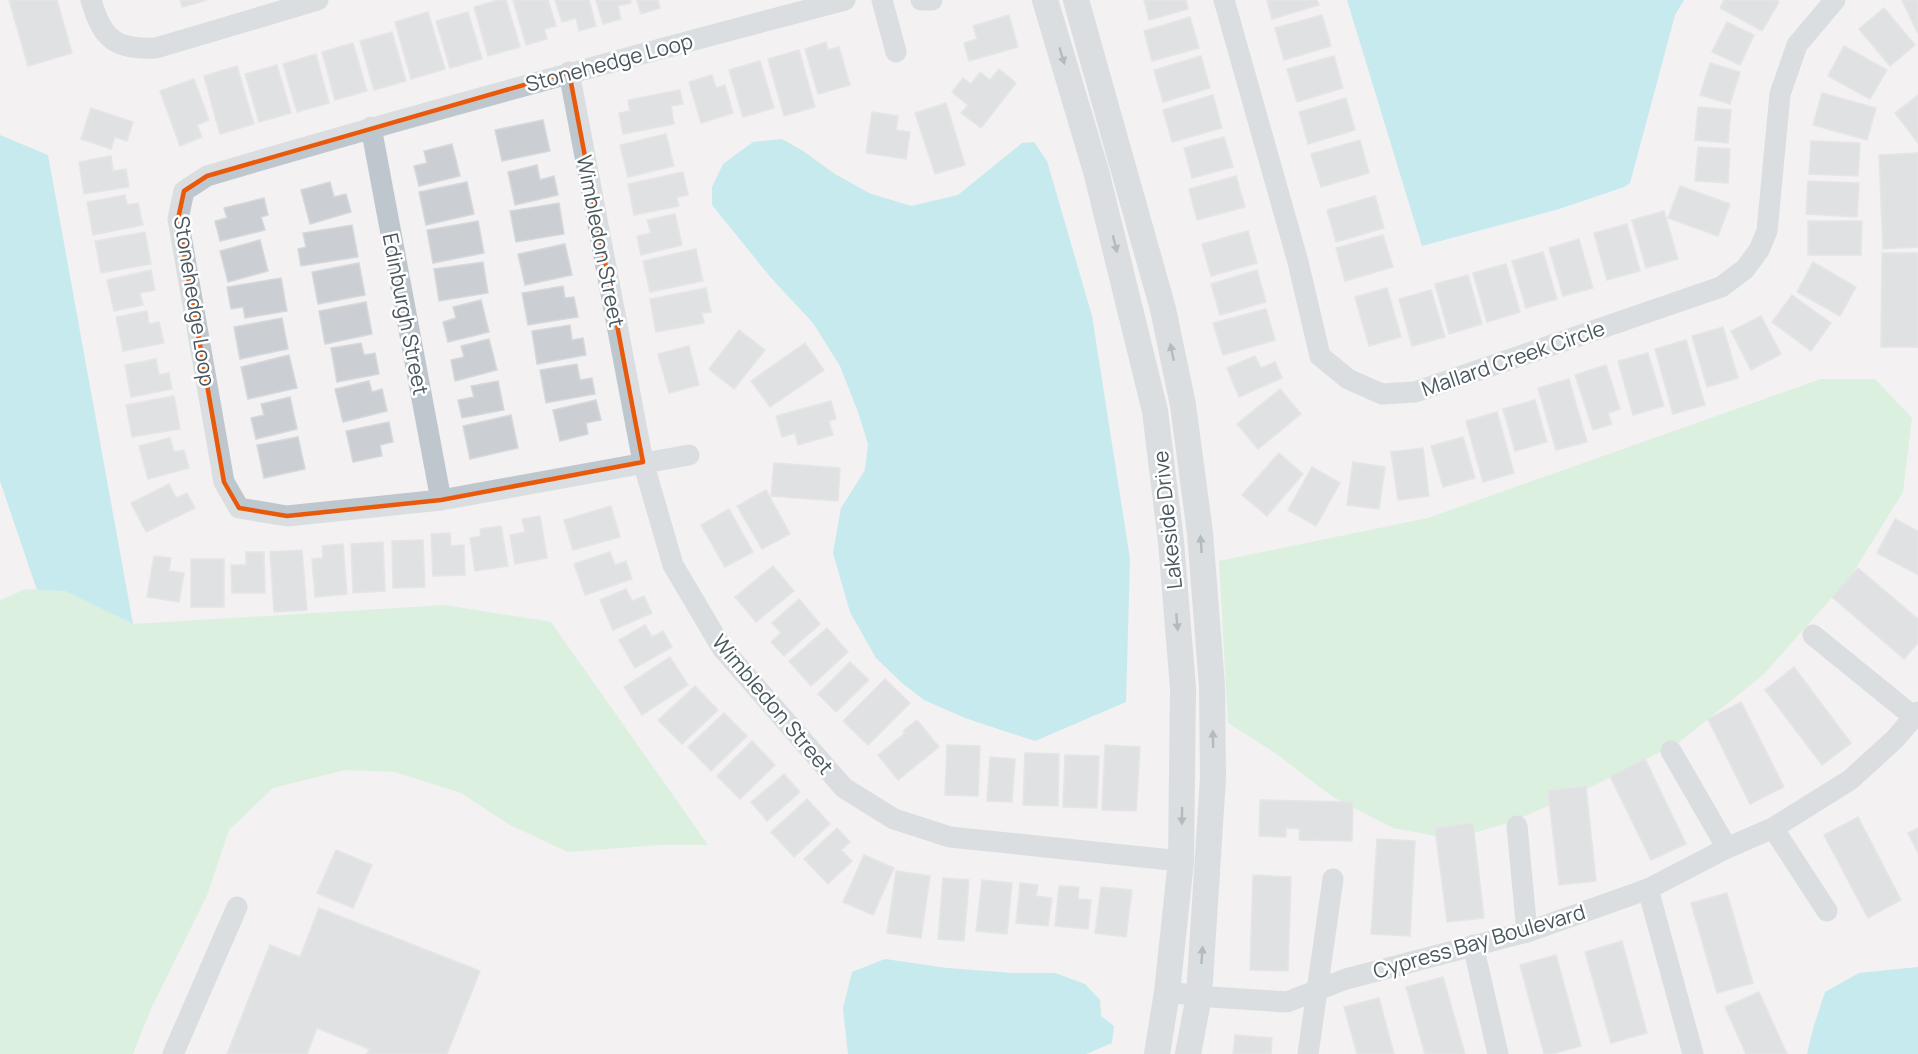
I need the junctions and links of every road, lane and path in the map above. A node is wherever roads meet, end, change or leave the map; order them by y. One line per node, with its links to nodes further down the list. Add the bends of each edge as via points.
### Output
1 (91, 0): 2 (street, via 107,34 127,48 140,49 156,48)
2 (318, 0)
3 (845, 0): 12 (street, Stonehedge Loop)
4 (882, 0): 11 (street)
5 (921, 0): 6 (street)
6 (932, 0)
7 (1045, 0): 23 (street, Lakeside Drive, one-way to 23, via 1096,171 1155,411 1183,688)
8 (1077, 0): 32 (street, Lakeside Drive, one-way to 8, via 1213,778 1212,686 1200,533 1183,405 1163,309)
9 (1224, 0): 10 (street, Mallard Creek Circle, via 1298,262 1320,357 1348,379 1382,394 1415,392 1721,287 1745,269 1767,231 1780,94 1797,45)
10 (1835, 0)
11 (896, 51)
12 (569, 72): 13 (street, Stonehedge Loop); 15 (street, Wimbledon Street)
13 (372, 127): 16 (street, Edinburgh Street); 16 (street, Stonehedge Loop, via 207,176 184,191 178,219 224,482 239,508 287,516)
14 (689, 454): 15 (street, Stonehedge Loop)
15 (643, 462): 16 (street, Stonehedge Loop); 23 (street, Wimbledon Street, via 673,565 722,648 844,788 894,819 950,837)
16 (441, 500)
17 (1813, 635): 18 (street)
18 (1916, 715): 21 (street, Cypress Bay Boulevard, via 1850,780)
19 (1671, 751): 22 (street)
20 (1517, 826): 28 (street)
21 (1773, 828): 22 (street, Cypress Bay Boulevard); 27 (street)
22 (1727, 848): 25 (street, Cypress Bay Boulevard)
23 (1181, 861): 31 (street, Lakeside Drive)
24 (1333, 879): 30 (street)
25 (1648, 889): 28 (street, Cypress Bay Boulevard); 38 (street)
26 (237, 907): 33 (street)
27 (1827, 911)
28 (1527, 932): 29 (street, Cypress Bay Boulevard)
29 (1473, 945): 30 (street, Cypress Bay Boulevard, via 1346,979); 37 (street)
30 (1318, 991): 32 (street, Cypress Bay Boulevard, via 1287,1002); 36 (street)
31 (1167, 992): 32 (street, Cypress Bay Boulevard); 34 (street, Lakeside Drive)
32 (1199, 996): 35 (street, Lakeside Drive)
33 (173, 1054)
34 (1157, 1054)
35 (1188, 1054)
36 (1308, 1054)
37 (1498, 1054)
38 (1693, 1054)

